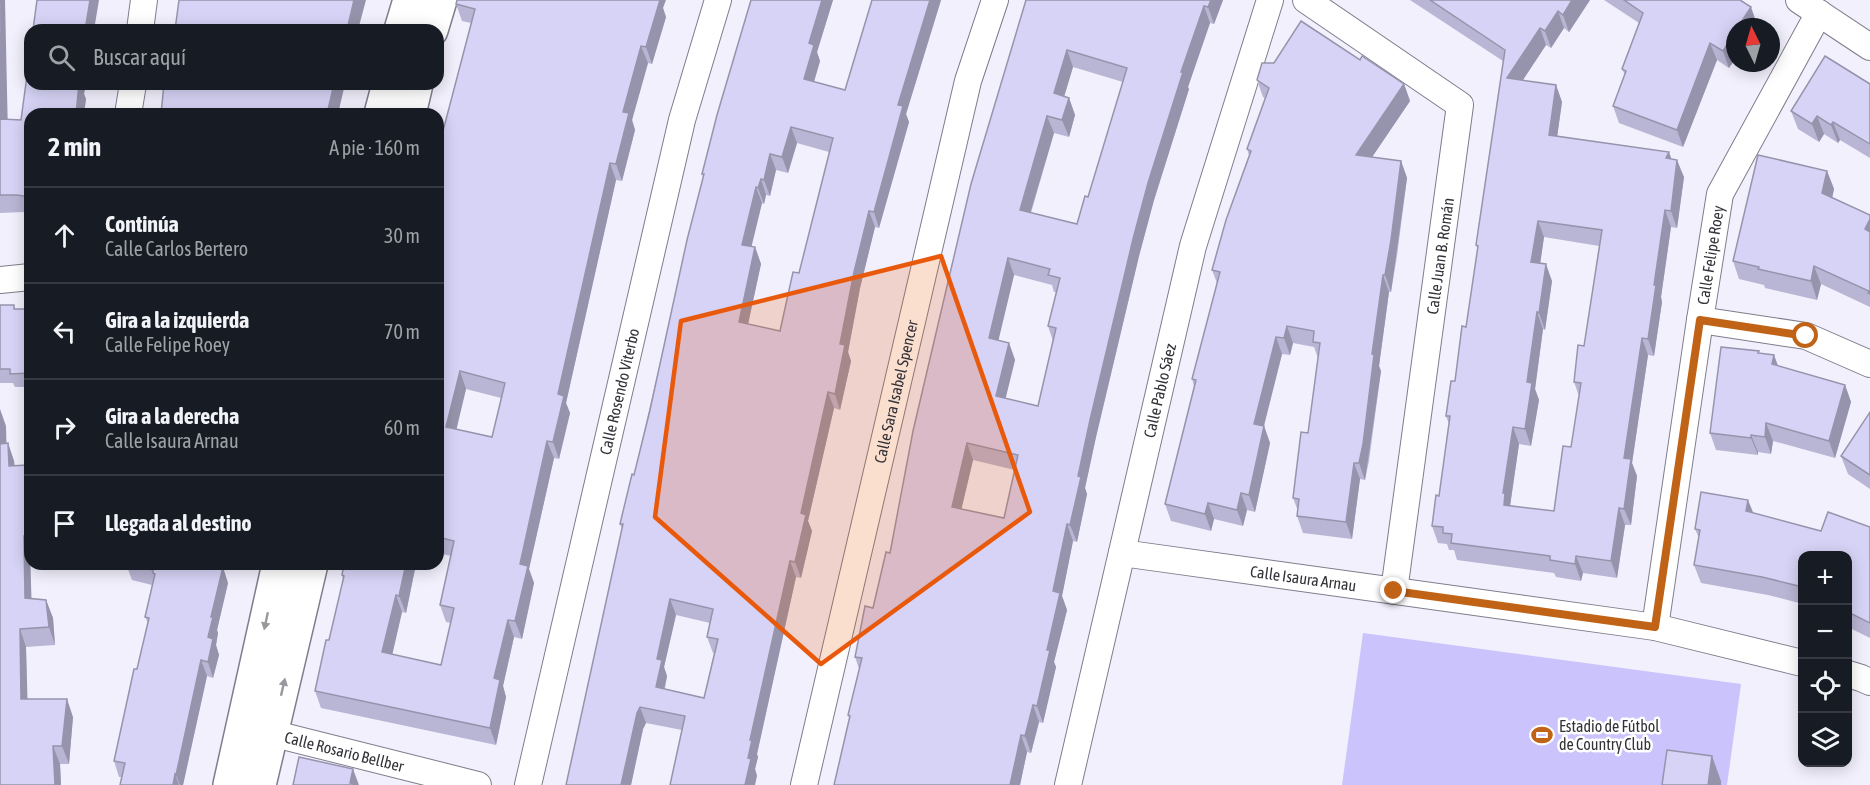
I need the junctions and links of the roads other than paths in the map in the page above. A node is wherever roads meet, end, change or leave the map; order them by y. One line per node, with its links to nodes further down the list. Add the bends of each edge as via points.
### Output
1 (144, 0): 9 (street)
2 (410, 0): 10 (street)
3 (440, 0): 11 (street)
4 (718, 0): 35 (street, Calle Rosendo Viterbo, via 682,120)
5 (995, 0): 36 (street, Calle Sara Isabel Spencer, via 968,81)
6 (1270, 0): 23 (street, Calle Pablo Sáez, via 1193,246)
7 (1306, 0): 26 (street, Calle Juan B. Román, via 1460,105)
8 (1809, 7): 12 (street); 21 (street, Calle Felipe Roey, via 1720,194)
9 (141, 24)
10 (404, 24)
11 (433, 24)
12 (1870, 47)
13 (132, 90): 16 (street)
14 (387, 90): 17 (street)
15 (415, 90): 18 (street)
16 (130, 108)
17 (382, 108)
18 (410, 108)
19 (24, 278): 20 (street)
20 (0, 280)
21 (1700, 320): 22 (street, via 1806,336); 27 (street, Calle Felipe Roey)
22 (1870, 364)
23 (1122, 553): 26 (street, Calle Isaura Arnau); 37 (street, Calle Pablo Sáez)
24 (278, 570): 31 (street, one-way to 31)
25 (309, 570): 31 (street, one-way to 25)
26 (1394, 591): 27 (street, Calle Isaura Arnau)
27 (1655, 627): 28 (street, Calle Isaura Arnau)
28 (1798, 662)
29 (1852, 675): 30 (street)
30 (1870, 682)
31 (258, 730): 32 (street); 33 (street); 34 (street, Calle Rosario Bellber)
32 (230, 785)
33 (259, 785)
34 (478, 785)
35 (528, 785)
36 (804, 785)
37 (1068, 785)

